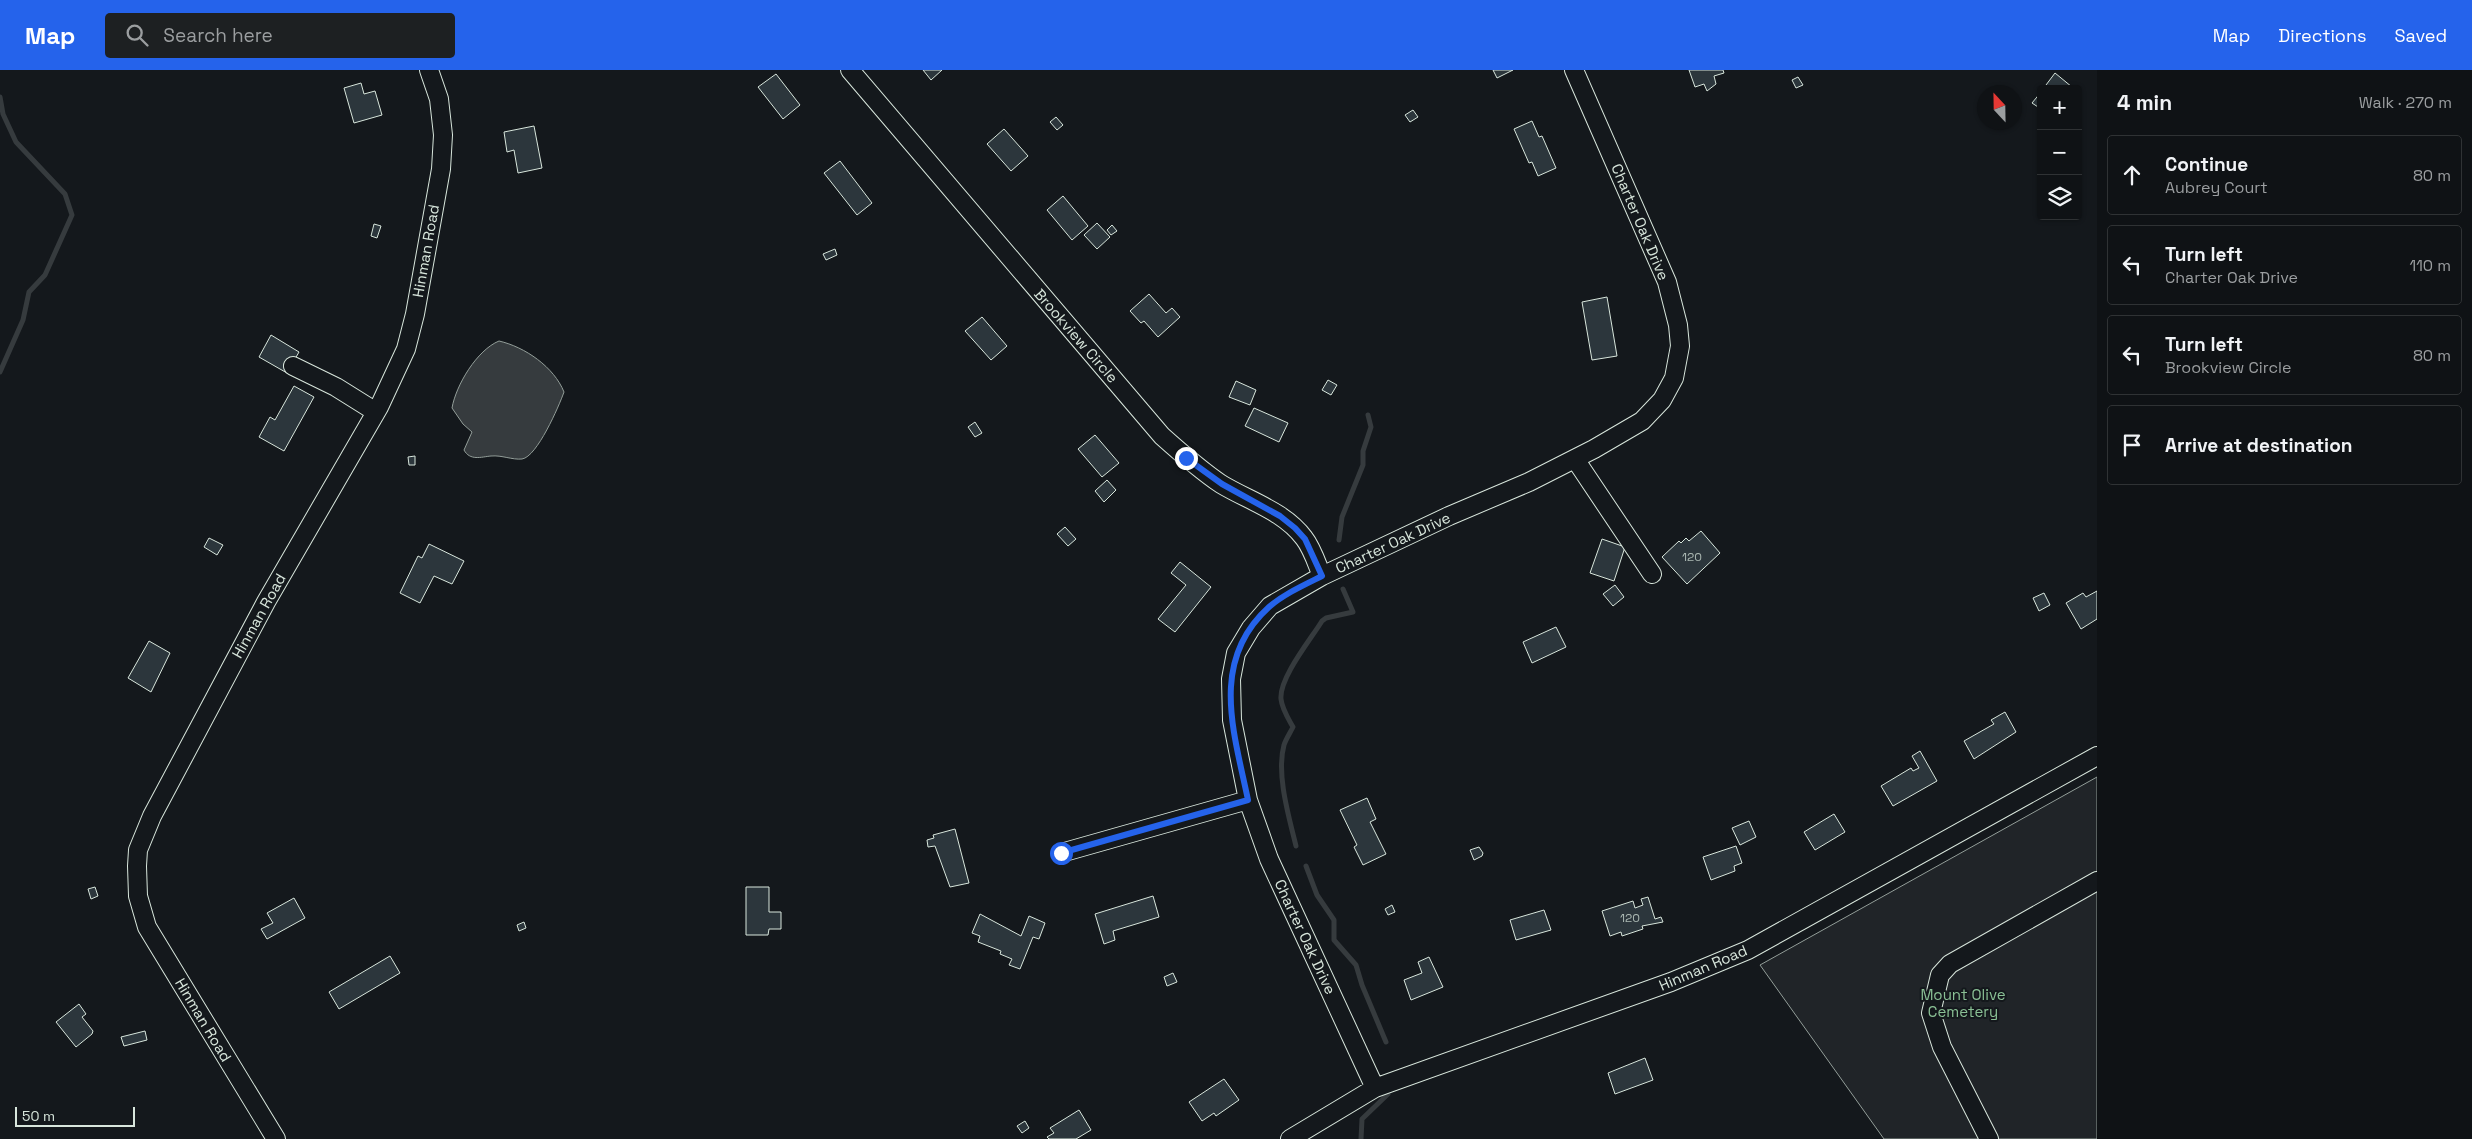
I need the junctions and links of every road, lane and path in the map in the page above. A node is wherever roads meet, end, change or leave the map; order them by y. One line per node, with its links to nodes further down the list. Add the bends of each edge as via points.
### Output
1 (429, 70): 5 (street, Hinman Road, via 439,99 443,134 441,169 406,349)
2 (850, 70): 8 (street, Brookview Circle, via 1162,436 1222,484 1280,516 1295,528 1305,539)
3 (1574, 70): 6 (street, Charter Oak Drive, via 1667,282 1680,346 1674,378 1662,400 1642,421)
4 (293, 366): 5 (street)
5 (376, 412): 14 (street, Hinman Road, via 261,611 152,816 138,850 138,896 147,927)
6 (1575, 459): 7 (street); 8 (street, Charter Oak Drive)
7 (1652, 574)
8 (1322, 576): 10 (street, Charter Oak Drive, via 1270,606 1236,653 1231,679 1232,720)
9 (2097, 756): 13 (street, Hinman Road, via 1748,950 1671,982)
10 (1248, 800): 11 (street); 13 (street, Charter Oak Drive, via 1269,859)
11 (1061, 853)
12 (2097, 881): 16 (street, via 1950,964 1940,975 1931,1013 1942,1047)
13 (1375, 1088): 15 (street, Hinman Road)
14 (276, 1139)
15 (1290, 1139)
16 (1989, 1139)

